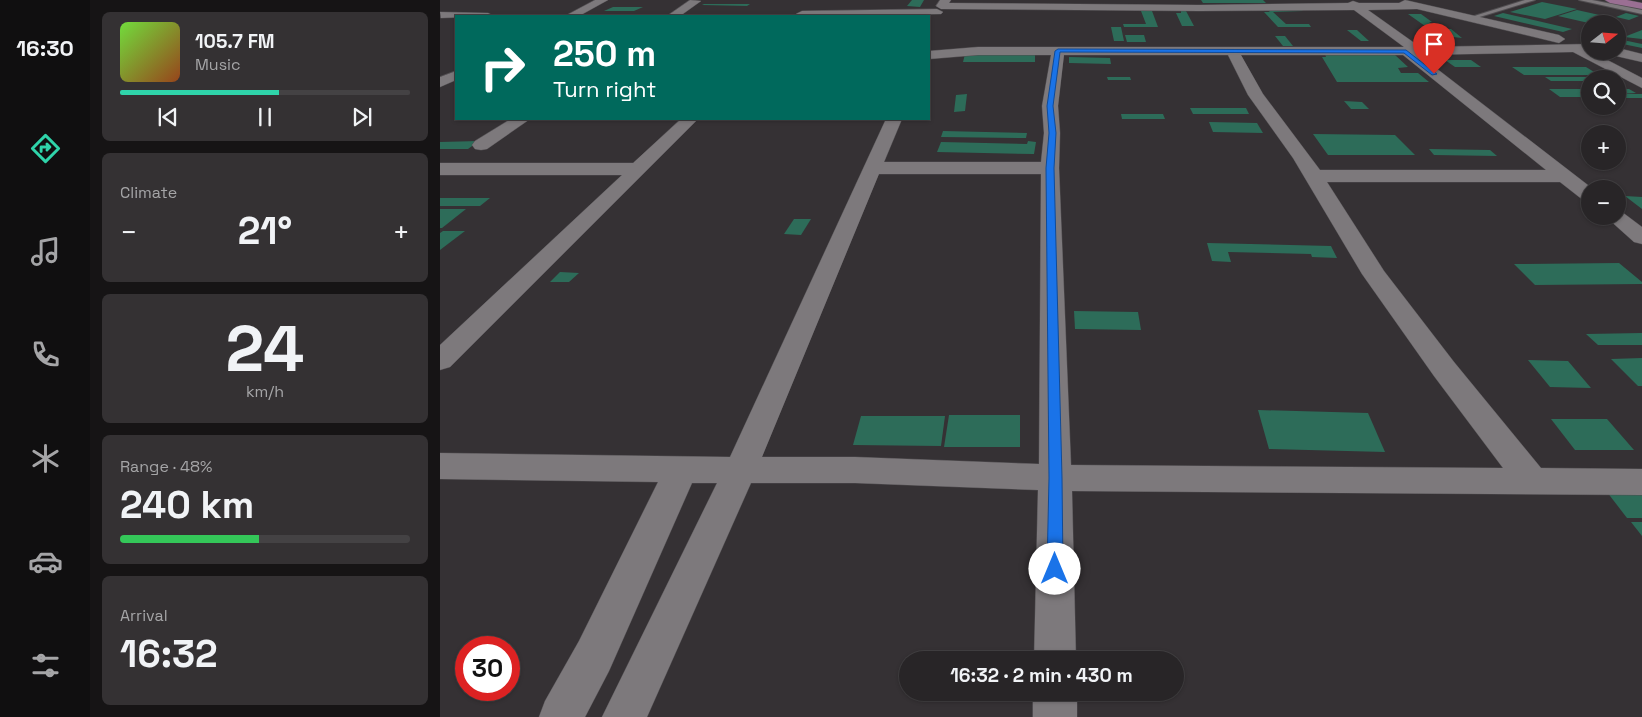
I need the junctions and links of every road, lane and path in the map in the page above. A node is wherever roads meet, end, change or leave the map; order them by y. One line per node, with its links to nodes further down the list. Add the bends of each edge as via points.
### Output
1 (603, 0): 18 (street)
2 (816, 0): 20 (street)
3 (1392, 0): 12 (street)
4 (1532, 0): 21 (lane)
5 (1582, 0): 9 (lane)
6 (696, 1): 19 (street)
7 (473, 3): 16 (street)
8 (1352, 3): 11 (street); 12 (street); 26 (street)
9 (1613, 3): 13 (main road); 15 (lane)
10 (1049, 4): 11 (street); 14 (street)
11 (1196, 4)
12 (1422, 6): 21 (street)
13 (1642, 6)
14 (939, 10): 20 (street)
15 (1642, 12)
16 (441, 15): 17 (street)
17 (455, 15)
18 (573, 15)
19 (675, 15)
20 (801, 15)
21 (1471, 18): 22 (street)
22 (1581, 47)
23 (1581, 48): 26 (street)
24 (1058, 51): 25 (street); 28 (street); 39 (street, via 1050,106)
25 (1232, 51): 26 (street); 42 (street, via 1256,95)
26 (1411, 51): 43 (street)
27 (1626, 54): 29 (street)
28 (930, 55)
29 (1642, 58)
30 (1605, 60): 33 (street)
31 (455, 76): 32 (street)
32 (440, 83)
33 (1642, 84)
34 (520, 120): 37 (street)
35 (689, 120): 41 (street)
36 (894, 120): 38 (street)
37 (481, 146)
38 (872, 168): 39 (street); 50 (street)
39 (1050, 168): 51 (street)
40 (440, 169): 41 (street)
41 (638, 170): 47 (street)
42 (1314, 176): 43 (street); 52 (street, via 1374,274)
43 (1564, 176): 44 (street)
44 (1581, 189)
45 (1626, 225): 46 (street)
46 (1642, 237)
47 (440, 361)
48 (440, 466): 49 (street)
49 (681, 470): 50 (street); 56 (street, via 594,656)
50 (740, 470): 51 (street, via 855,470); 57 (street)
51 (1056, 478): 52 (street); 54 (street)
52 (1532, 481): 53 (street)
53 (1642, 482)
54 (1055, 651)
55 (1055, 701): 58 (street)
56 (560, 717)
57 (624, 717)
58 (1055, 717)

